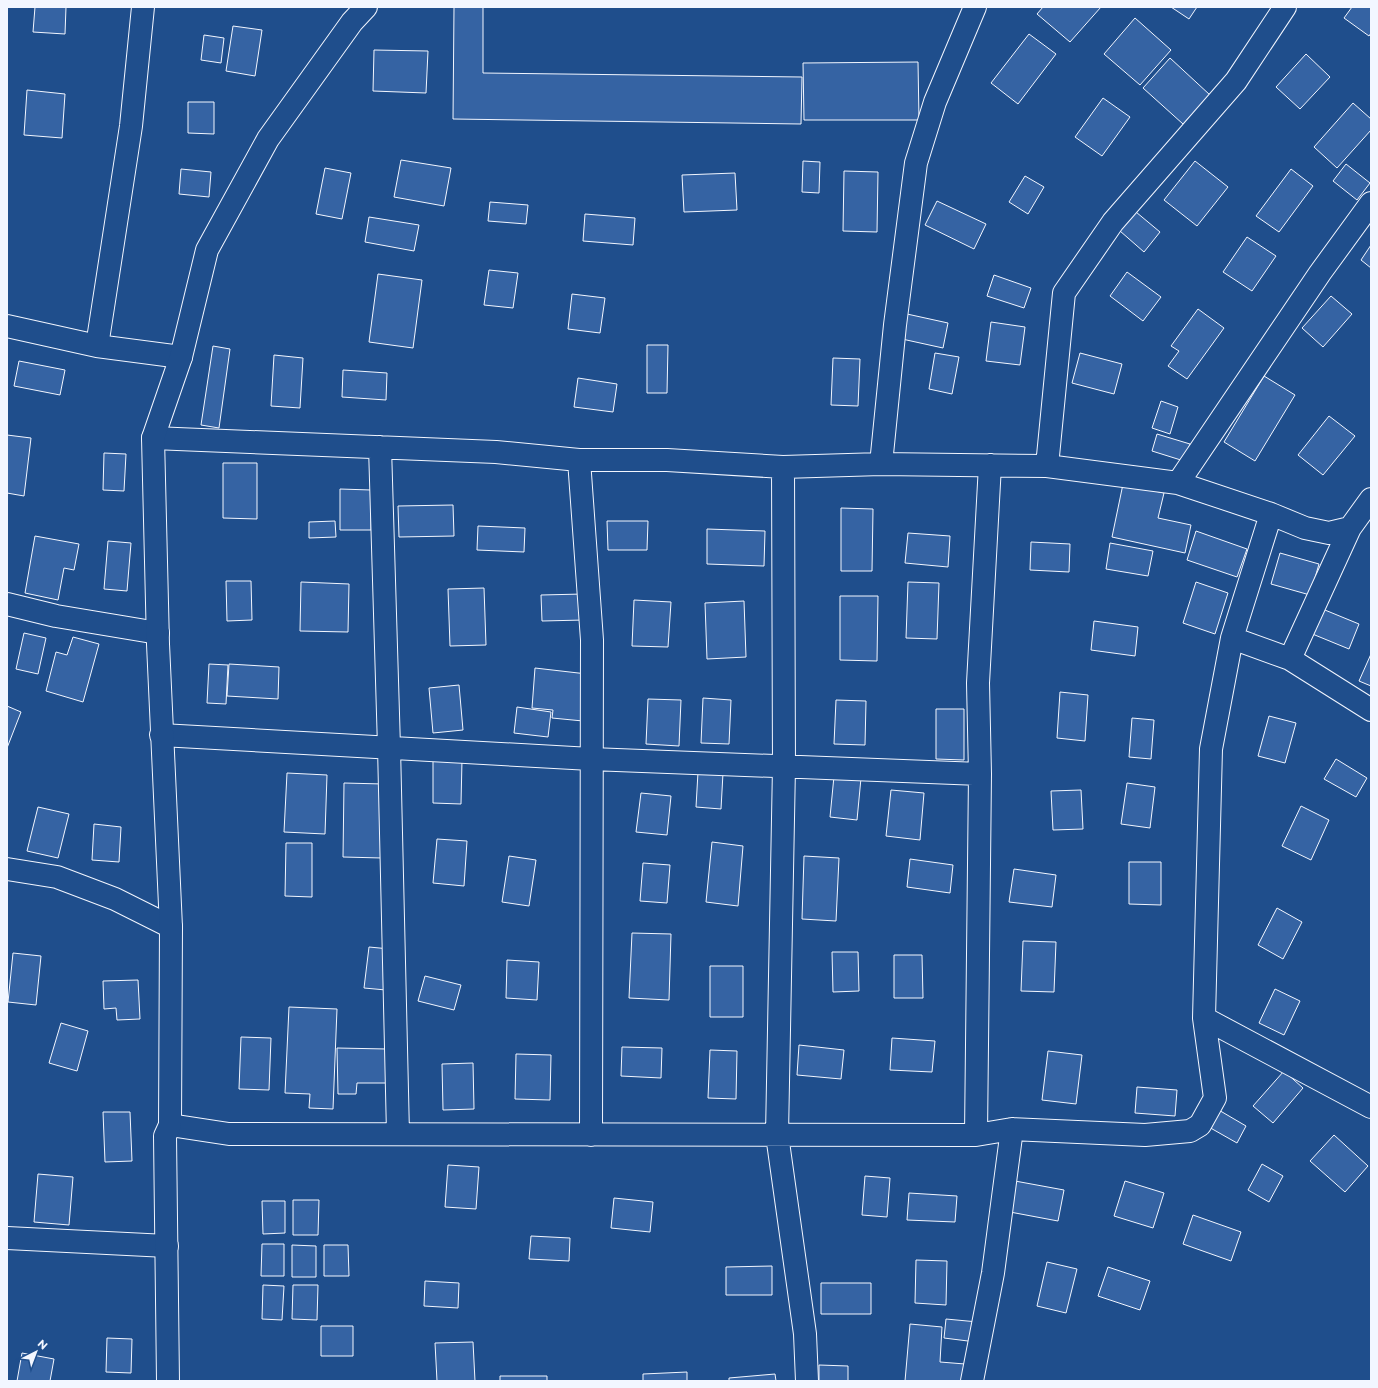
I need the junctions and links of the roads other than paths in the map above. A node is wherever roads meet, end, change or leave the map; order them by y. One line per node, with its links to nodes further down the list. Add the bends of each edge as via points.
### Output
1 (143, 7): 7 (street, via 131,126)
2 (366, 7): 8 (street, via 352,22 268,139 207,250)
3 (975, 7): 12 (street, via 935,102 916,163)
4 (1285, 7): 14 (street, via 1236,81 1113,222 1064,293)
5 (1371, 203): 16 (street, via 1320,273)
6 (7, 326): 7 (street)
7 (97, 346): 8 (street)
8 (181, 357): 9 (street)
9 (153, 438): 10 (street); 21 (street)
10 (380, 447): 11 (street, via 496,452); 26 (street)
11 (579, 460): 15 (street, via 667,460); 27 (street, via 592,640)
12 (880, 464): 13 (street); 15 (street)
13 (990, 465): 14 (street); 29 (street, via 978,683)
14 (1047, 466): 16 (street)
15 (783, 467): 28 (street)
16 (1178, 483): 18 (street)
17 (1371, 499): 19 (street)
18 (1271, 514): 19 (street, via 1305,528 1329,533); 22 (street)
19 (1350, 528): 23 (street)
20 (7, 604): 21 (street, via 56,616)
21 (158, 633): 25 (street)
22 (1232, 638): 23 (street); 32 (street, via 1211,749)
23 (1290, 659): 24 (street)
24 (1371, 710)
25 (161, 735): 26 (street); 31 (street)
26 (389, 746): 27 (street); 36 (street)
27 (591, 759): 28 (street); 37 (street)
28 (784, 766): 29 (street); 38 (street)
29 (980, 774): 39 (street)
30 (7, 869): 31 (street, via 57,876 115,899)
31 (171, 927): 34 (street)
32 (1204, 1018): 33 (street); 35 (street, via 1215,1098 1200,1125 1190,1131 1145,1135)
33 (1371, 1108)
34 (170, 1125): 36 (street, via 230,1134); 41 (street, via 165,1136)
35 (1012, 1129): 39 (street); 44 (street, via 993,1273)
36 (398, 1134): 37 (street)
37 (591, 1135): 38 (street)
38 (777, 1135): 39 (street); 43 (street, via 805,1334)
39 (976, 1135)
40 (7, 1238): 41 (street)
41 (167, 1246): 42 (street)
42 (168, 1381)
43 (807, 1381)
44 (972, 1381)

